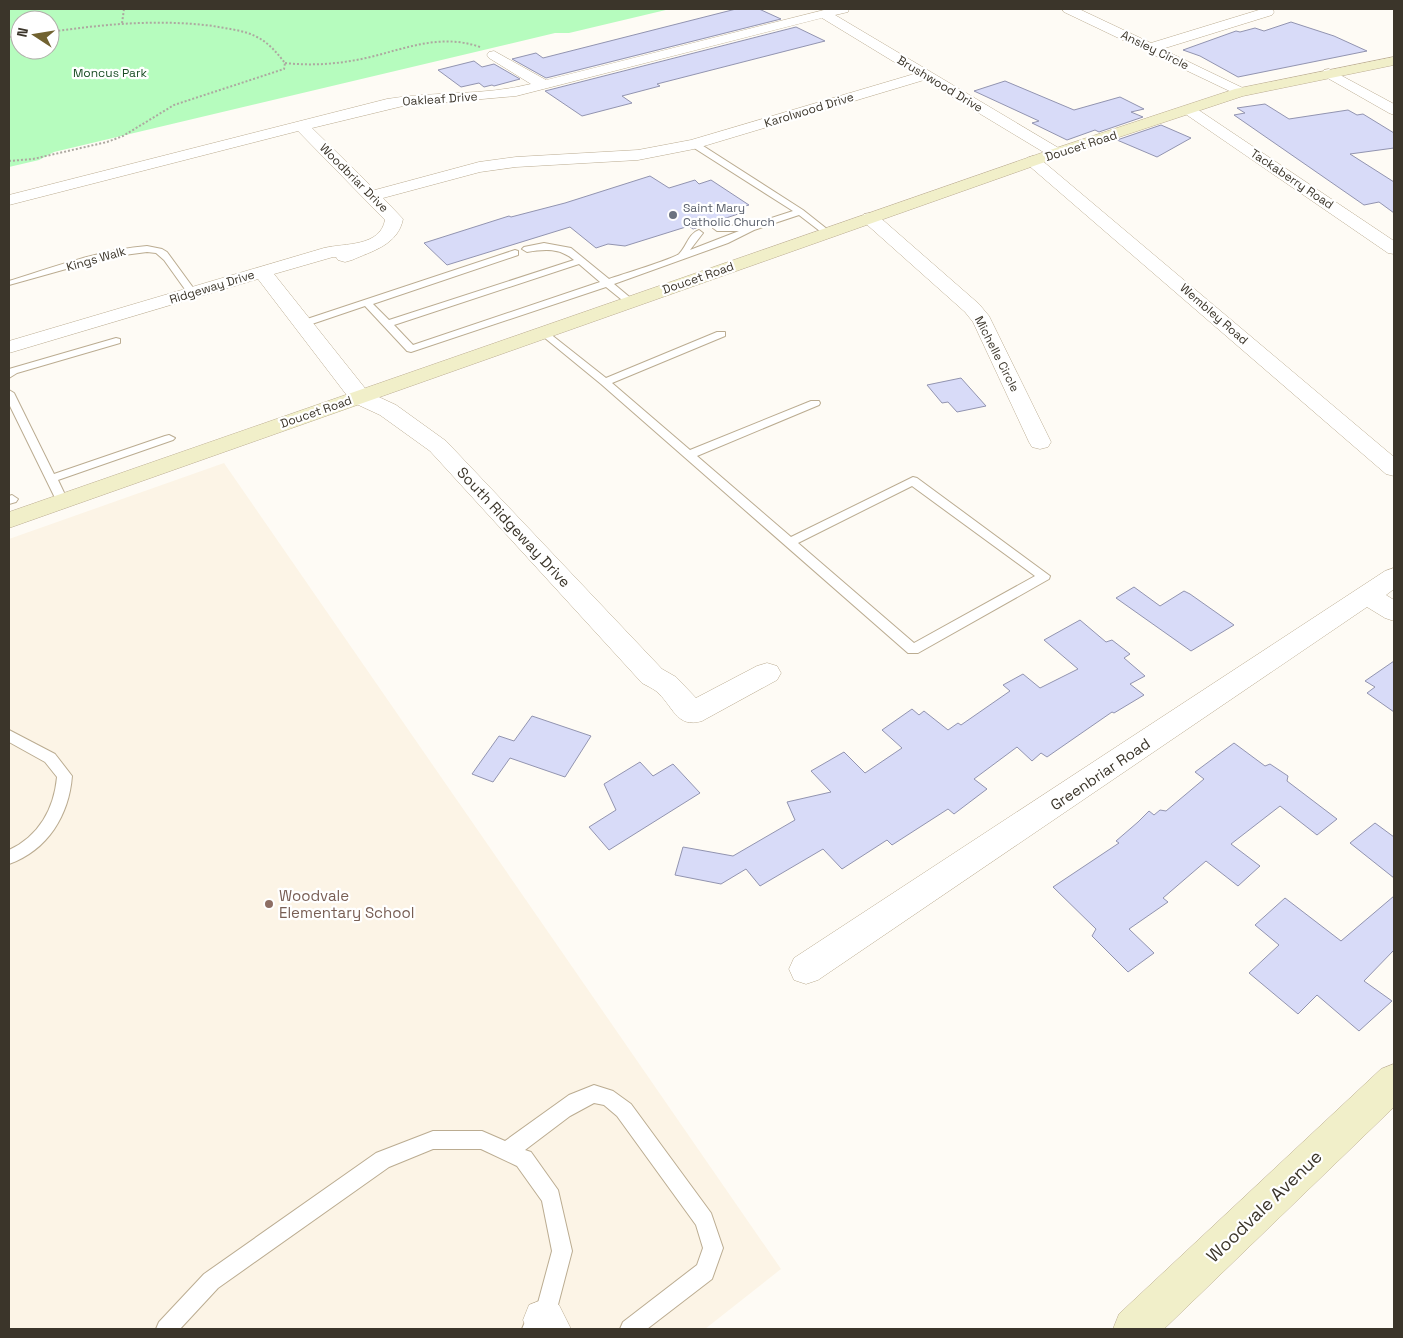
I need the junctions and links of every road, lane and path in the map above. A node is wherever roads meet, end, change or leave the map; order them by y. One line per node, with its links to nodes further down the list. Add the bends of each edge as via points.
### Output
1 (124, 9): 6 (path)
2 (843, 9): 5 (street, Oakleaf Drive)
3 (1069, 9): 8 (street, Ansley Circle)
4 (1267, 12): 8 (street)
5 (824, 14): 15 (street, Brushwood Drive); 16 (street, Oakleaf Drive)
6 (122, 23): 7 (path); 11 (path, via 177,21 238,30 260,39)
7 (60, 31)
8 (1150, 48): 17 (street, Ansley Circle)
9 (494, 55): 12 (path, via 474,44 447,39 353,61); 16 (street)
10 (1394, 61): 14 (street, Doucet Road)
11 (285, 63): 12 (path); 13 (path)
12 (298, 65): 13 (path)
13 (284, 69): 23 (path, via 174,104 123,136 106,142 33,159)
14 (1329, 73): 17 (street, Doucet Road); 19 (street)
15 (925, 75): 21 (street, Karolwood Drive); 22 (street, Brushwood Drive)
16 (544, 86): 20 (street, Oakleaf Drive, via 492,96 411,100)
17 (1240, 92): 18 (street, Doucet Road)
18 (1189, 110): 22 (street, Doucet Road); 34 (street, Tackaberry Road)
19 (1394, 110)
20 (301, 126): 25 (street, Woodbriar Drive); 26 (street, Oakleaf Drive)
21 (694, 144): 25 (street, Karolwood Drive, via 544,150 507,157); 27 (lane)
22 (1056, 153): 24 (street, Doucet Road)
23 (9, 161)
24 (1033, 161): 28 (street, Doucet Road); 58 (street, Wembley Road)
25 (373, 196): 38 (street, Woodbriar Drive, via 394,219 394,225 383,238 362,248 331,252)
26 (9, 200)
27 (800, 212): 30 (lane); 32 (lane)
28 (870, 218): 32 (street, Doucet Road); 56 (street, Michelle Circle, via 982,320)
29 (717, 228): 30 (lane)
30 (751, 228): 36 (lane)
31 (699, 233): 36 (lane)
32 (828, 233): 42 (street, Doucet Road)
33 (527, 249): 37 (lane, via 561,248)
34 (1394, 249)
35 (515, 253): 43 (lane)
36 (682, 256): 40 (lane)
37 (580, 261): 40 (lane); 45 (lane)
38 (265, 276): 41 (street, Ridgeway Drive); 44 (street, Ridgeway Drive)
39 (11, 283): 41 (lane, Kings Walk, via 121,251 145,248 164,254)
40 (607, 283): 42 (lane); 45 (lane, via 411,349)
41 (192, 293): 49 (street, Ridgeway Drive)
42 (630, 302): 46 (street, Doucet Road)
43 (366, 303): 44 (lane); 45 (lane)
44 (302, 324): 53 (street, Ridgeway Drive)
45 (387, 324)
46 (544, 332): 51 (lane); 53 (street, Doucet Road)
47 (721, 334): 51 (lane)
48 (116, 341): 50 (lane)
49 (9, 347)
50 (9, 374)
51 (605, 382): 57 (lane)
52 (9, 393): 59 (lane)
53 (360, 397): 60 (street, Doucet Road); 66 (street, South Ridgeway Drive, via 388,410 438,446 652,676 666,684 692,712)
54 (815, 403): 57 (lane)
55 (169, 438): 59 (lane)
56 (1040, 442)
57 (689, 455): 62 (lane)
58 (1394, 469)
59 (50, 479): 60 (lane)
60 (62, 501): 61 (street, Doucet Road)
61 (9, 520)
62 (790, 543): 62 (lane, via 913,650 1044,576 913,481)
63 (1394, 578): 64 (street, Greenbriar Road)
64 (1368, 596): 65 (street); 69 (street, Greenbriar Road)
65 (1394, 612)
66 (767, 673)
67 (9, 735): 68 (lane, via 50,758 65,776 62,800 53,820 35,840)
68 (9, 857)
69 (806, 969)
70 (1394, 1082): 75 (street, Woodvale Avenue)
71 (507, 1152): 72 (lane, via 524,1159 552,1198 562,1251); 73 (lane, via 482,1140 433,1140 383,1160 211,1281); 74 (lane, via 571,1104 593,1093 610,1097 624,1110 704,1220 713,1248 705,1272)
72 (542, 1326)
73 (166, 1329)
74 (630, 1329)
75 (1134, 1329)

